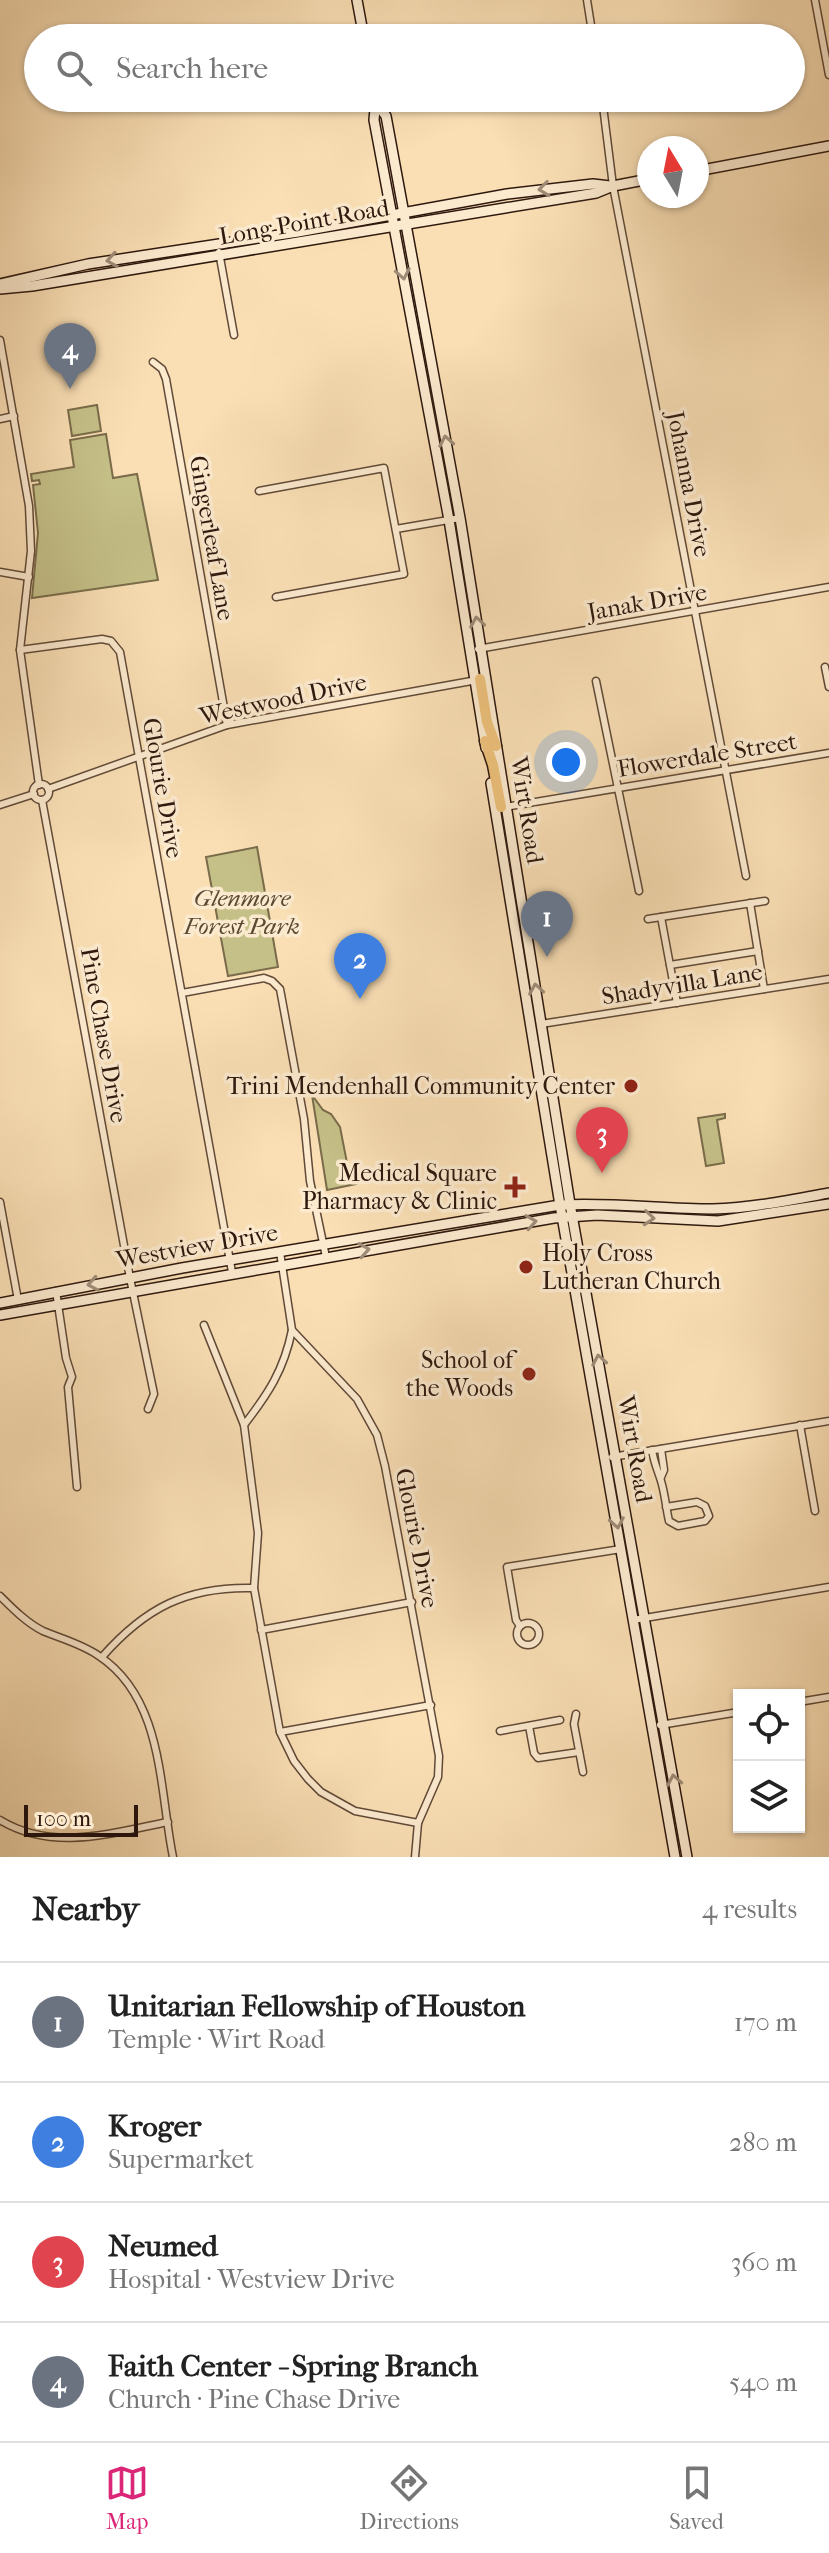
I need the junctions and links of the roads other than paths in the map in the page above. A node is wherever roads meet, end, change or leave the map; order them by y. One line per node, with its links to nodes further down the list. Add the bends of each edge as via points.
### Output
1 (357, 0): 4 (main road)
2 (587, 0): 5 (street)
3 (815, 0): 6 (street)
4 (361, 24)
5 (591, 24)
6 (829, 75)
7 (375, 112): 15 (main road, Wirt Road)
8 (383, 112): 14 (main road, Wirt Road)
9 (604, 112): 13 (street, Johanna Drive)
10 (829, 146): 11 (main road)
11 (709, 169)
12 (637, 181): 13 (main road, Long Point Road)
13 (613, 186): 14 (main road, Long Point Road, one-way to 14, via 542,189); 16 (main road, Long Point Road); 40 (street, Johanna Drive)
14 (405, 212): 15 (main road, Long Point Road); 16 (main road, Wirt Road)
15 (392, 215): 17 (main road, Wirt Road); 18 (main road, Long Point Road)
16 (407, 225): 17 (main road, Long Point Road); 28 (main road, Wirt Road)
17 (394, 227): 20 (main road, Long Point Road); 29 (main road, Wirt Road, one-way to 29)
18 (217, 245): 19 (main road, Long Point Road); 20 (street)
19 (168, 252): 21 (main road); 22 (main road, Long Point Road, one-way to 22)
20 (220, 257): 21 (main road, Long Point Road); 25 (street)
21 (154, 267): 23 (main road, Long Point Road)
22 (53, 271): 23 (main road); 24 (main road, Long Point Road)
23 (56, 282): 24 (main road, Long Point Road)
24 (0, 287)
25 (234, 335)
26 (0, 340): 30 (street)
27 (153, 362): 47 (street, Gingerleaf Lane, via 166,379)
28 (434, 372): 29 (main road); 33 (main road, Wirt Road, one-way to 28)
29 (422, 374): 34 (main road, Wirt Road)
30 (14, 416): 31 (street); 37 (street, via 29,506)
31 (0, 419)
32 (259, 491): 35 (street, via 384,468)
33 (460, 518): 34 (street); 42 (main road, Wirt Road, one-way to 33)
34 (449, 520): 35 (street); 42 (main road, Wirt Road)
35 (396, 529): 39 (street, via 404,574)
36 (0, 572): 37 (street)
37 (29, 577): 41 (street)
38 (829, 587): 40 (street, Janak Drive)
39 (276, 597)
40 (696, 612): 42 (street, Janak Drive); 52 (street, Johanna Drive)
41 (20, 650): 51 (street, Glourie Drive, via 102,639 117,645); 53 (street)
42 (476, 650): 44 (main road, Wirt Road)
43 (825, 667): 46 (street)
44 (480, 679): 47 (street, Westwood Drive); 48 (main road, Wirt Road); 49 (main road)
45 (596, 681): 54 (street)
46 (829, 687)
47 (227, 725): 51 (street, Westwood Drive)
48 (485, 741): 59 (main road)
49 (496, 746): 59 (main road, Wirt Road)
50 (829, 753): 52 (street, Flowerdale Street)
51 (139, 756): 55 (street, Westwood Drive); 70 (street, Glourie Drive)
52 (726, 770): 54 (street, Flowerdale Street); 60 (street, Johanna Drive)
53 (39, 785): 55 (street); 56 (street)
54 (618, 788): 59 (street, Flowerdale Street); 61 (street)
55 (48, 789): 57 (street)
56 (34, 794): 57 (street); 58 (street)
57 (42, 800): 88 (street, Pine Chase Drive)
58 (0, 805)
59 (501, 807): 72 (main road, Wirt Road, one-way to 59); 76 (main road, Wirt Road)
60 (746, 876)
61 (639, 891)
62 (765, 901): 63 (street)
63 (750, 903): 64 (street); 66 (street)
64 (661, 917): 65 (street); 67 (street)
65 (648, 919)
66 (758, 951): 67 (street); 69 (street)
67 (670, 965): 71 (street)
68 (829, 979): 69 (street, Shadyvilla Lane)
69 (764, 989): 71 (street, Shadyvilla Lane)
70 (182, 993): 82 (street, via 264,978 280,989); 85 (street, Glourie Drive)
71 (677, 1003): 72 (street, Shadyvilla Lane)
72 (541, 1024): 76 (main road, Wirt Road)
73 (829, 1193): 78 (main road, Westview Drive)
74 (0, 1202): 93 (street)
75 (829, 1204): 81 (main road, Westview Drive)
76 (565, 1205): 77 (main road, Westview Drive); 79 (main road, Wirt Road); 82 (main road, Westview Drive)
77 (682, 1209): 78 (main road, Westview Drive); 80 (main road)
78 (717, 1209): 81 (main road)
79 (567, 1217): 80 (main road, Westview Drive, one-way to 80); 84 (main road, Westview Drive, one-way to 79); 103 (main road, Wirt Road)
80 (681, 1220): 81 (main road, Westview Drive)
81 (718, 1221)
82 (323, 1245): 83 (main road, Westview Drive); 84 (street)
83 (280, 1252): 85 (main road, Westview Drive); 86 (street)
84 (326, 1257): 86 (main road, Westview Drive)
85 (230, 1260): 87 (street, Glourie Drive); 88 (main road, Westview Drive)
86 (282, 1264): 87 (main road, Westview Drive); 96 (street)
87 (232, 1272): 89 (main road, Westview Drive)
88 (130, 1278): 89 (street, Pine Chase Drive); 90 (main road, Westview Drive, one-way to 90)
89 (133, 1290): 92 (main road, Westview Drive); 97 (street, Pine Chase Drive, via 154,1394)
90 (56, 1291): 92 (street); 93 (main road, Westview Drive)
91 (0, 1303): 93 (main road, Westview Drive)
92 (57, 1303): 93 (main road, Westview Drive); 105 (street, via 72,1377 68,1387)
93 (19, 1305): 94 (main road, Westview Drive)
94 (0, 1315)
95 (204, 1325): 99 (street)
96 (292, 1330): 99 (street, via 276,1379); 112 (street, Glourie Drive, via 357,1399 377,1435)
97 (148, 1409)
98 (829, 1421): 100 (street)
99 (244, 1425): 110 (street, via 258,1533)
100 (800, 1425): 101 (street); 107 (street)
101 (661, 1449): 102 (street); 104 (street)
102 (652, 1450): 103 (street); 104 (street)
103 (611, 1457): 108 (main road, Wirt Road)
104 (661, 1477): 106 (street)
105 (77, 1487)
106 (666, 1507): 106 (street, via 673,1525 709,1516 697,1502)
107 (815, 1511)
108 (626, 1548): 113 (main road, Wirt Road); 114 (main road, Wirt Road); 115 (street, via 507,1567)
109 (829, 1587): 113 (street)
110 (254, 1588): 116 (street); 117 (street, via 206,1591 174,1600 140,1619)
111 (0, 1596): 117 (street, via 40,1629)
112 (412, 1602): 116 (street); 120 (street, Glourie Drive)
113 (644, 1618): 114 (street); 124 (main road, Wirt Road)
114 (633, 1620): 126 (main road, Wirt Road)
115 (520, 1626)
116 (261, 1630): 128 (street)
117 (102, 1657): 134 (street, via 127,1683 147,1718)
118 (829, 1697): 119 (street)
119 (805, 1701)
120 (431, 1705): 128 (street); 135 (street, Glourie Drive, via 438,1777)
121 (733, 1713): 124 (street)
122 (576, 1714): 129 (street)
123 (560, 1720): 125 (street)
124 (665, 1725): 126 (street); 131 (main road, Wirt Road, one-way to 124)
125 (529, 1726): 127 (street); 129 (street, via 536,1757)
126 (652, 1727): 132 (main road, Wirt Road)
127 (500, 1731)
128 (280, 1732): 135 (street, via 294,1761 321,1792 355,1811)
129 (579, 1752): 130 (street)
130 (583, 1772)
131 (680, 1816): 132 (main road); 139 (main road, Wirt Road)
132 (668, 1819): 138 (main road, Wirt Road)
133 (0, 1820): 134 (street, via 28,1833 66,1839)
134 (168, 1822): 136 (street)
135 (418, 1823): 137 (street, Glourie Drive)
136 (173, 1857)
137 (415, 1857)
138 (675, 1857)
139 (687, 1857)

